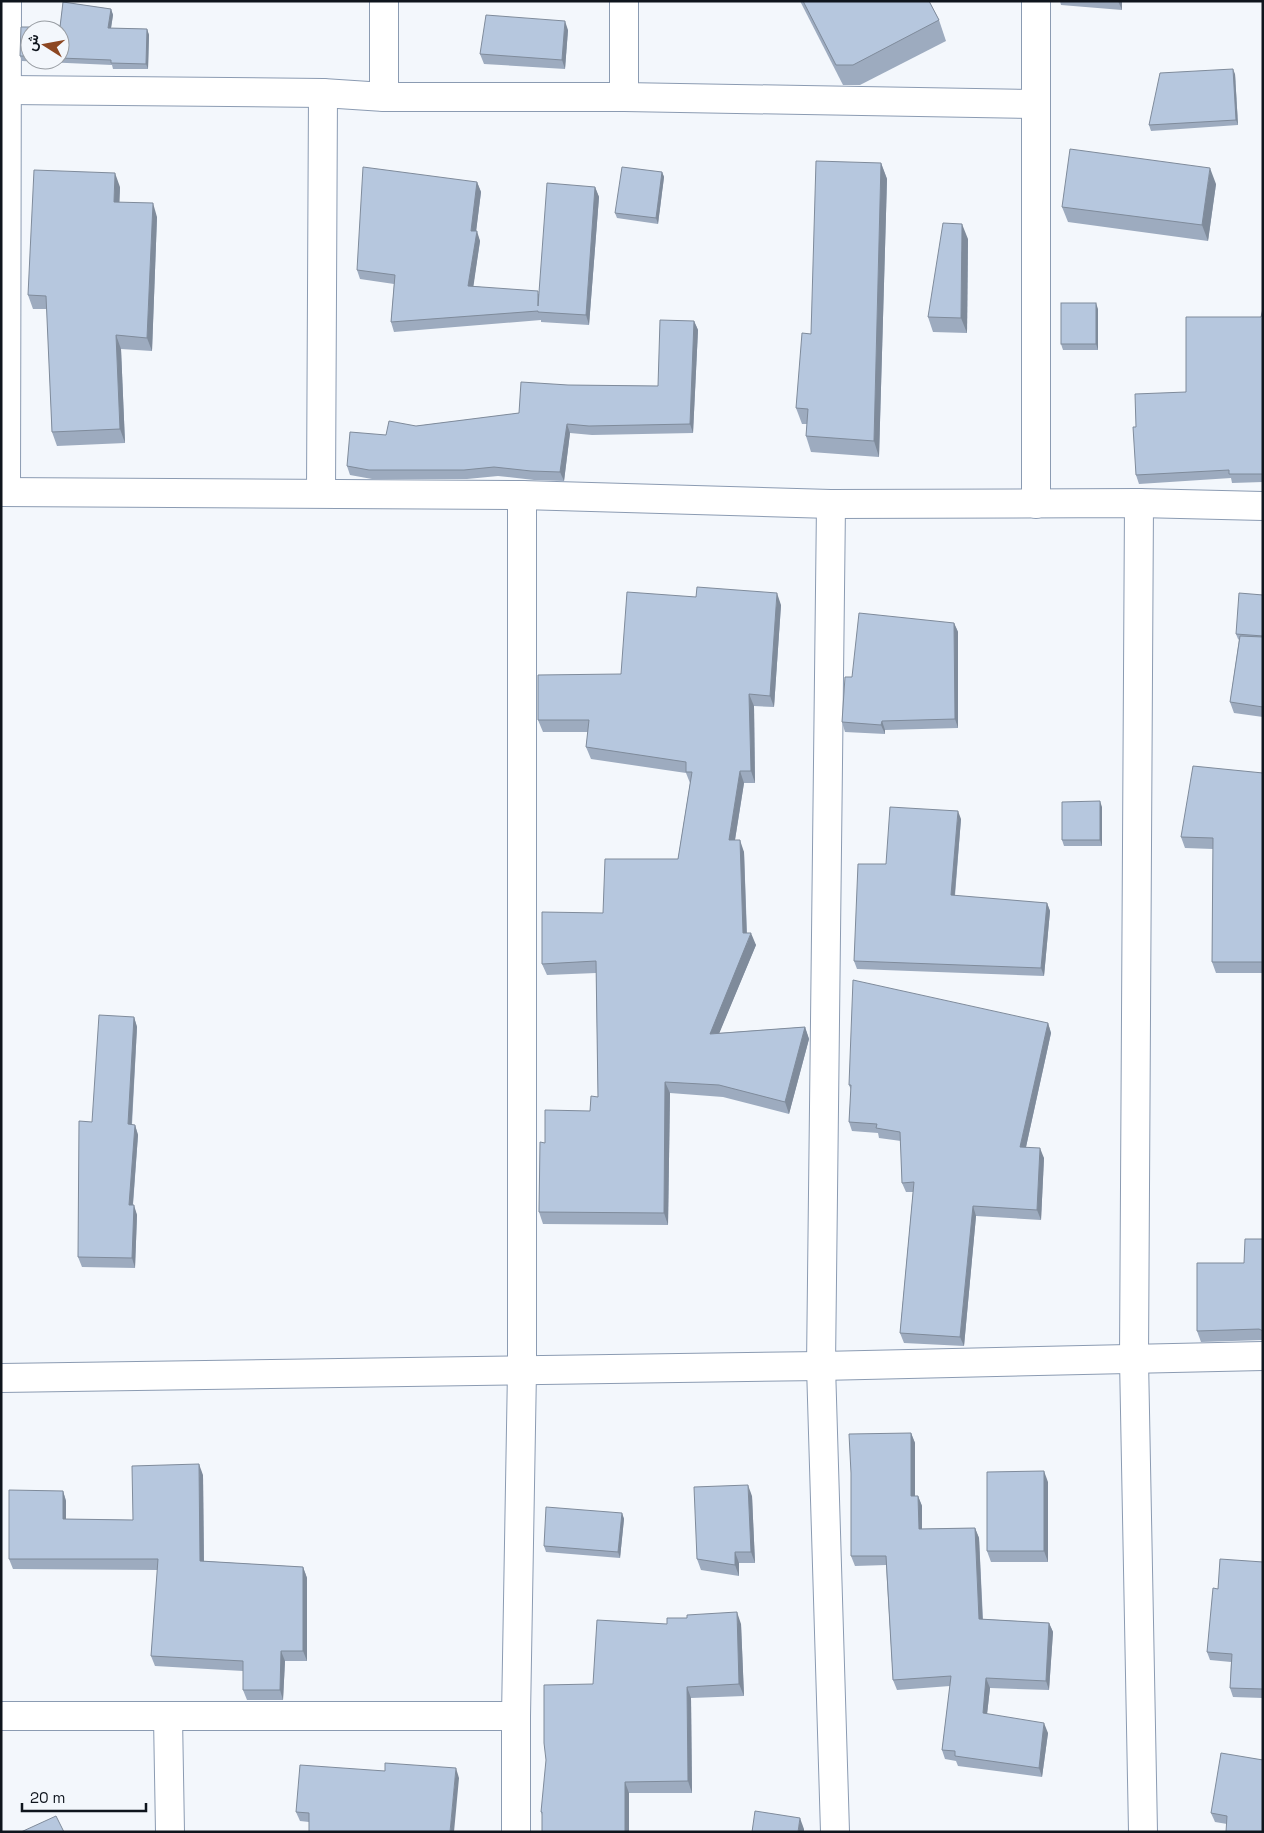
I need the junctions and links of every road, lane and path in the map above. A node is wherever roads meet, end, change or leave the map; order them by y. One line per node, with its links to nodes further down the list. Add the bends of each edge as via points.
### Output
1 (7, 1): 5 (street)
2 (384, 1): 7 (street)
3 (624, 1): 8 (street)
4 (1036, 1): 9 (street)
5 (8, 90): 6 (street); 10 (street)
6 (323, 92): 7 (street); 11 (street)
7 (384, 97): 8 (street)
8 (624, 97): 9 (street)
9 (1036, 104): 15 (street)
10 (4, 492): 11 (street)
11 (321, 493): 12 (street)
12 (522, 495): 14 (street); 20 (street)
13 (1139, 503): 15 (street); 16 (street); 18 (street)
14 (832, 504): 15 (street); 19 (street)
15 (1036, 504)
16 (1263, 506)
17 (1263, 1356): 18 (street)
18 (1134, 1359): 19 (street); 28 (street)
19 (821, 1366): 20 (street); 27 (street)
20 (522, 1370): 21 (street); 23 (street)
21 (1, 1378)
22 (1, 1716): 24 (street)
23 (516, 1716): 24 (street); 26 (street)
24 (168, 1717): 25 (street)
25 (170, 1832)
26 (516, 1832)
27 (835, 1832)
28 (1143, 1832)

